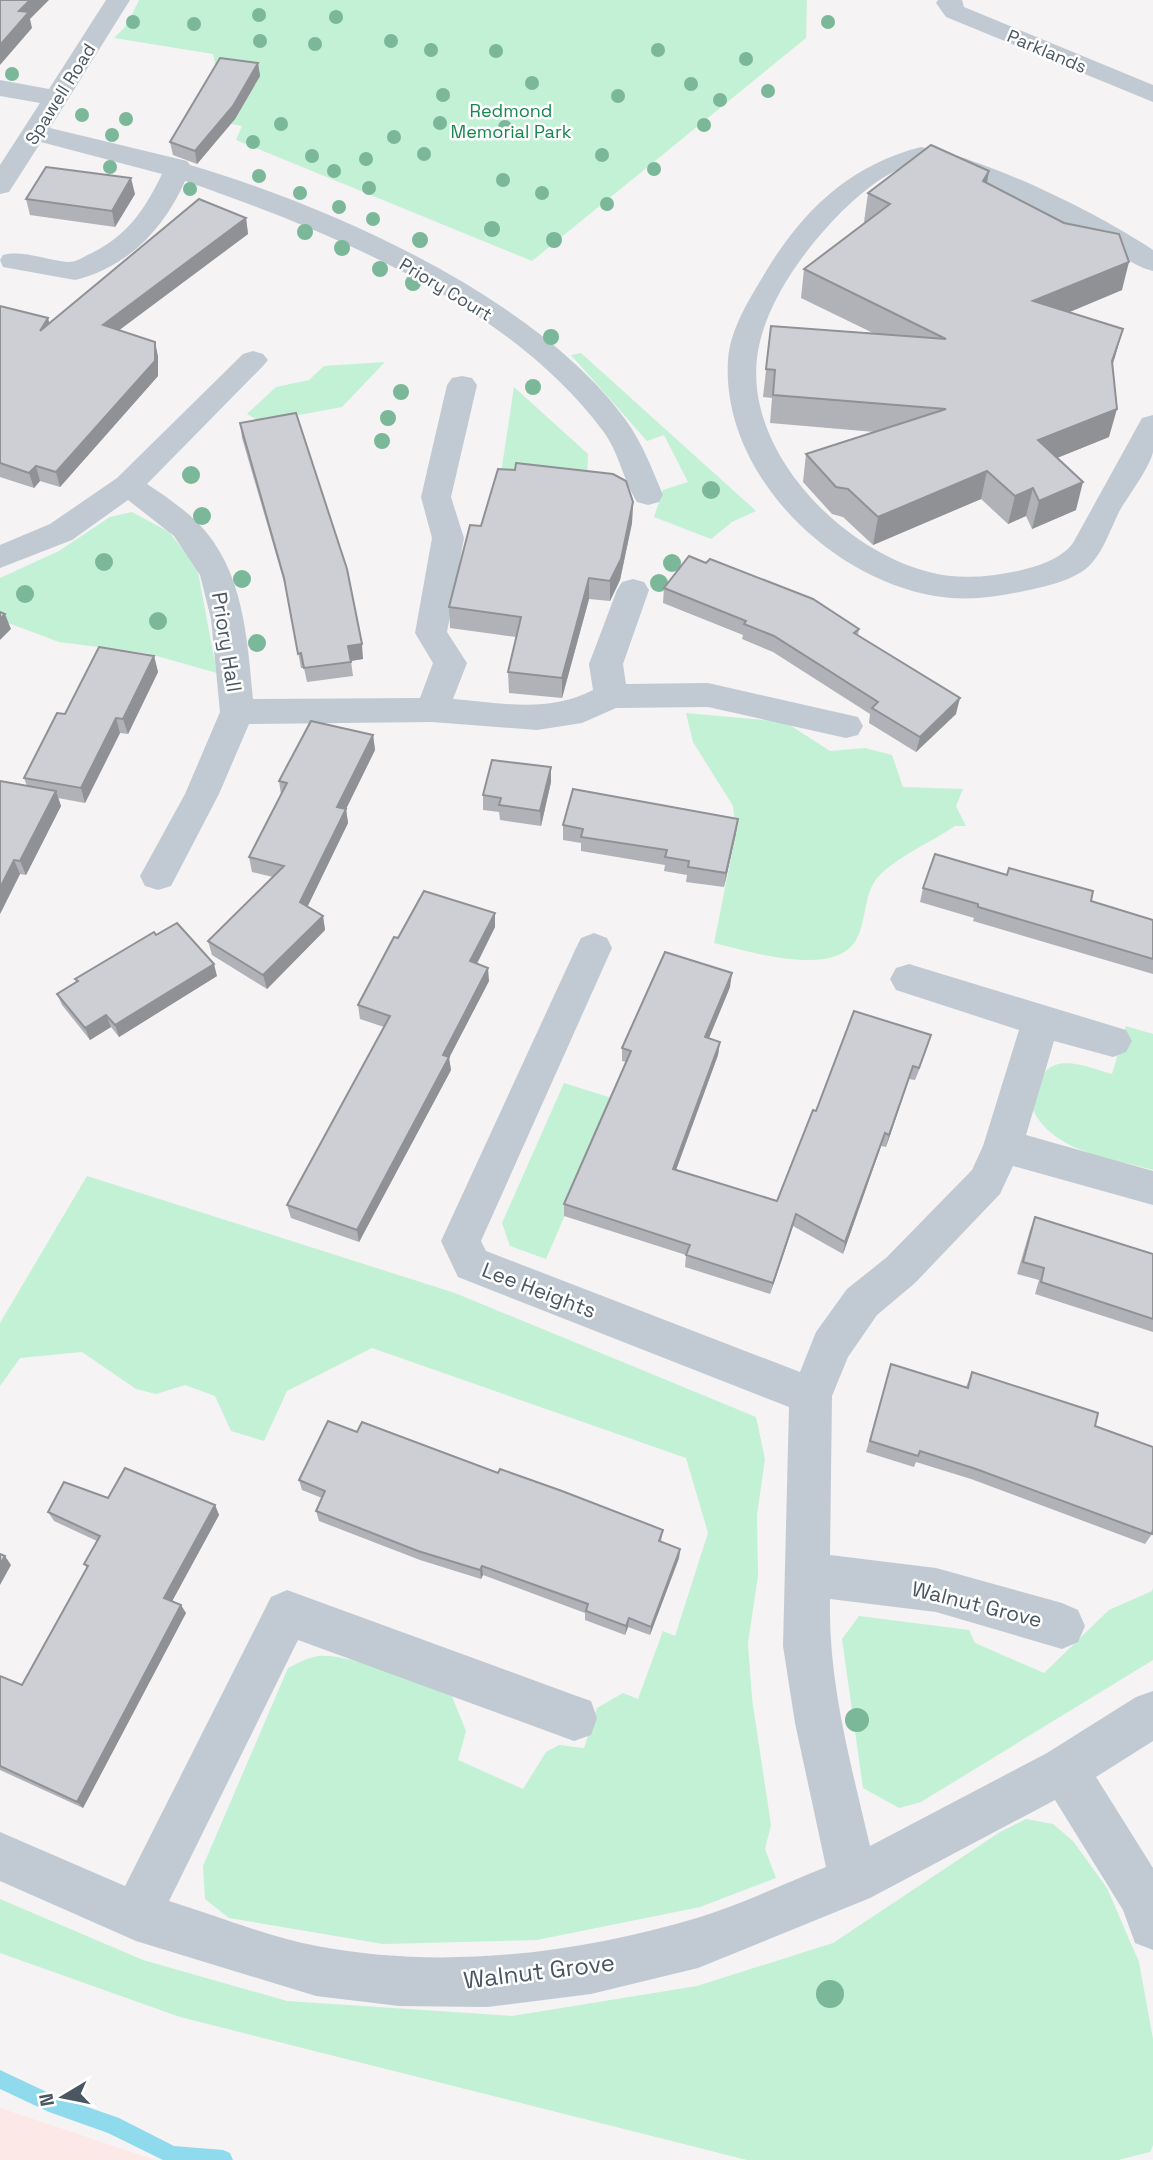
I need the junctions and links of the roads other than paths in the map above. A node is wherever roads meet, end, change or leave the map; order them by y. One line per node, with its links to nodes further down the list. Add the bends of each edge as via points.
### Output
1 (118, 0): 5 (street, Spawell Road)
2 (950, 0): 4 (street, Parklands, via 955,12)
3 (0, 88): 5 (street)
4 (1153, 94)
5 (58, 98): 6 (street, Spawell Road)
6 (36, 133): 7 (street, Priory Court); 8 (street, Spawell Road)
7 (178, 167): 10 (street, via 159,209 140,233 113,253 75,272); 15 (street, Priory Court, via 355,238 432,277 495,317 556,365 614,424)
8 (0, 187)
9 (1147, 251): 13 (street, via 971,170 923,155 883,166 827,209 761,302 743,358 751,426 767,467 818,524 884,571 927,584 964,590 1009,585 1052,572 1078,558)
10 (13, 261)
11 (253, 360): 14 (street)
12 (462, 385): 19 (street, via 436,497 448,538 431,633 450,663)
13 (1152, 430)
14 (128, 485): 16 (street, via 61,532); 20 (street, Priory Hall, via 191,534 213,565 225,604)
15 (648, 495)
16 (0, 557)
17 (633, 590): 18 (street, via 606,664)
18 (611, 695): 19 (street, Priory Hall, via 582,711 537,718); 21 (street, Priory Hall, via 708,695)
19 (432, 710): 20 (street, Priory Hall)
20 (237, 712): 22 (street, Priory Hall, via 202,794)
21 (846, 726)
22 (158, 876)
23 (594, 948): 29 (street, Lee Heights, via 461,1241 467,1254 472,1264)
24 (909, 979): 25 (street)
25 (1041, 1022): 26 (street); 27 (street)
26 (1113, 1041)
27 (1003, 1146): 28 (street); 29 (street, via 985,1182 961,1209 862,1302 831,1346)
28 (1153, 1188)
29 (811, 1396): 30 (street)
30 (809, 1574): 31 (street, Walnut Grove, via 936,1590); 36 (street, via 806,1646)
31 (1062, 1626)
32 (1153, 1714): 34 (street, Walnut Grove)
33 (574, 1718): 37 (street, via 287,1614)
34 (1064, 1770): 36 (street, Walnut Grove); 38 (street, via 1143,1897)
35 (0, 1856): 37 (street, Walnut Grove)
36 (853, 1881): 37 (street, Walnut Grove, via 698,1943 591,1969 487,1982 399,1981 316,1971)
37 (136, 1916)
38 (1153, 1925)

